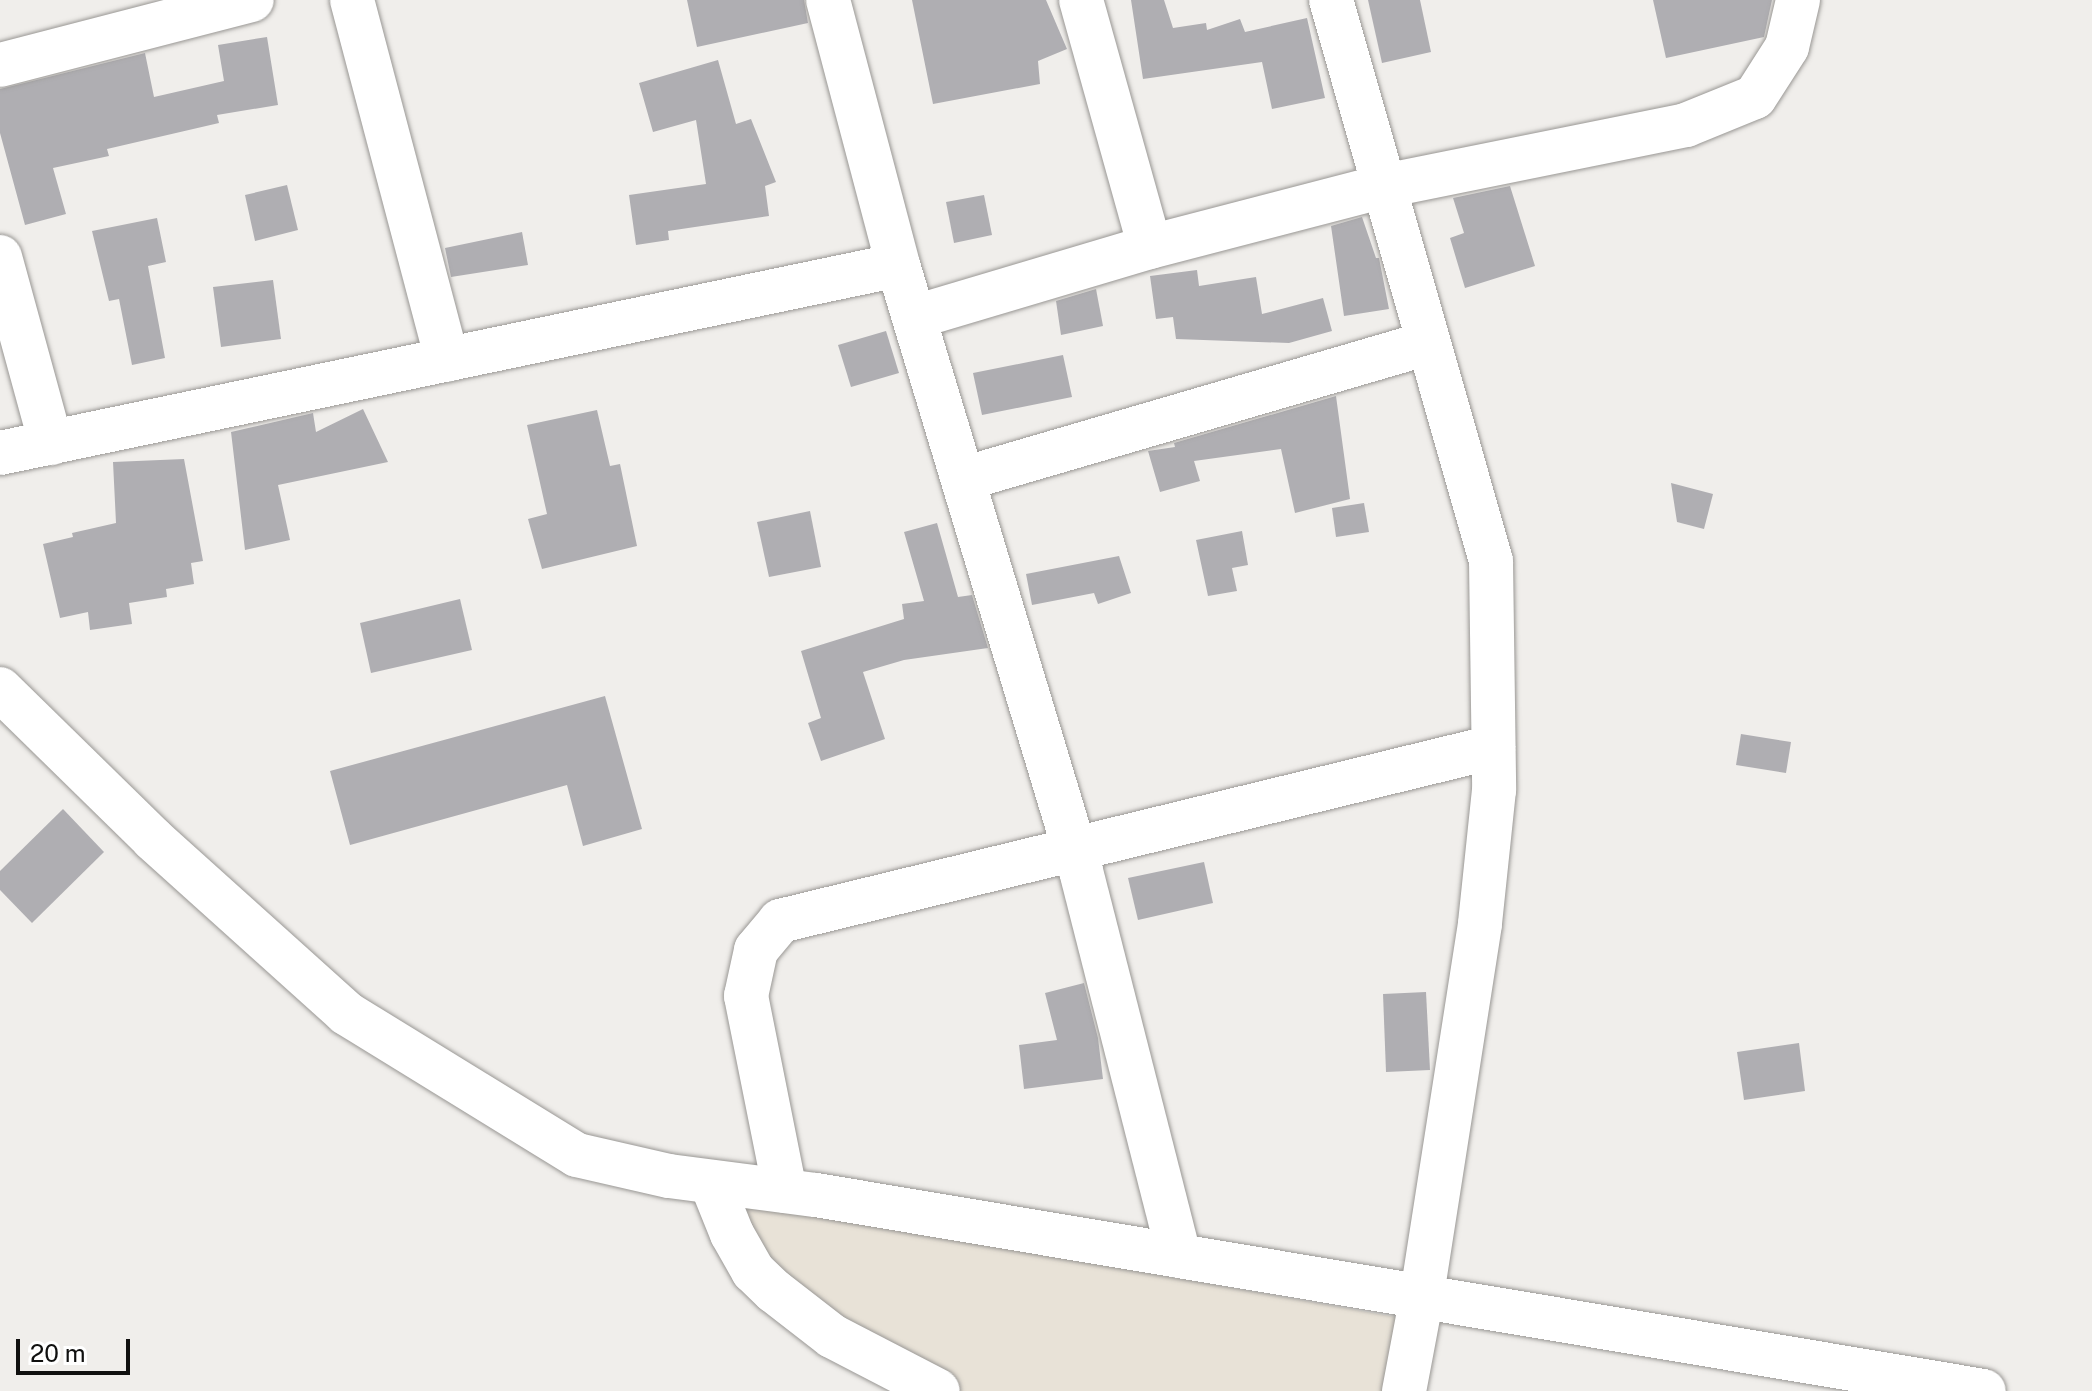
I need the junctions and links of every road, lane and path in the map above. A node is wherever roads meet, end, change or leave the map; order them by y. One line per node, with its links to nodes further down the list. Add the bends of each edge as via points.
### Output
1 (252, 0): 7 (street)
2 (352, 0): 14 (street)
3 (828, 0): 11 (street)
4 (1081, 0): 9 (street)
5 (1331, 0): 8 (street)
6 (1798, 0): 8 (street, via 1787,47 1755,97 1686,125)
7 (0, 65)
8 (1384, 186): 9 (street); 13 (street)
9 (1150, 247): 12 (street)
10 (0, 257): 15 (street)
11 (898, 265): 12 (street); 14 (street)
12 (915, 317): 17 (street)
13 (1429, 343): 17 (street); 19 (street, via 1491,561)
14 (447, 360): 15 (street)
15 (51, 443): 16 (street)
16 (0, 453)
17 (963, 479): 20 (street)
18 (0, 689): 21 (street, via 153,839 346,1013 577,1155)
19 (1493, 747): 20 (street); 24 (street, via 1494,790 1480,924)
20 (1074, 847): 22 (street, via 780,921 764,940 756,950 746,996); 23 (street)
21 (711, 1182): 22 (street); 25 (street, via 753,1271 774,1291 832,1336)
22 (785, 1191): 23 (street)
23 (1179, 1256): 24 (street)
24 (1422, 1296): 26 (street); 27 (street)
25 (938, 1391)
26 (1404, 1391)
27 (1984, 1391)

